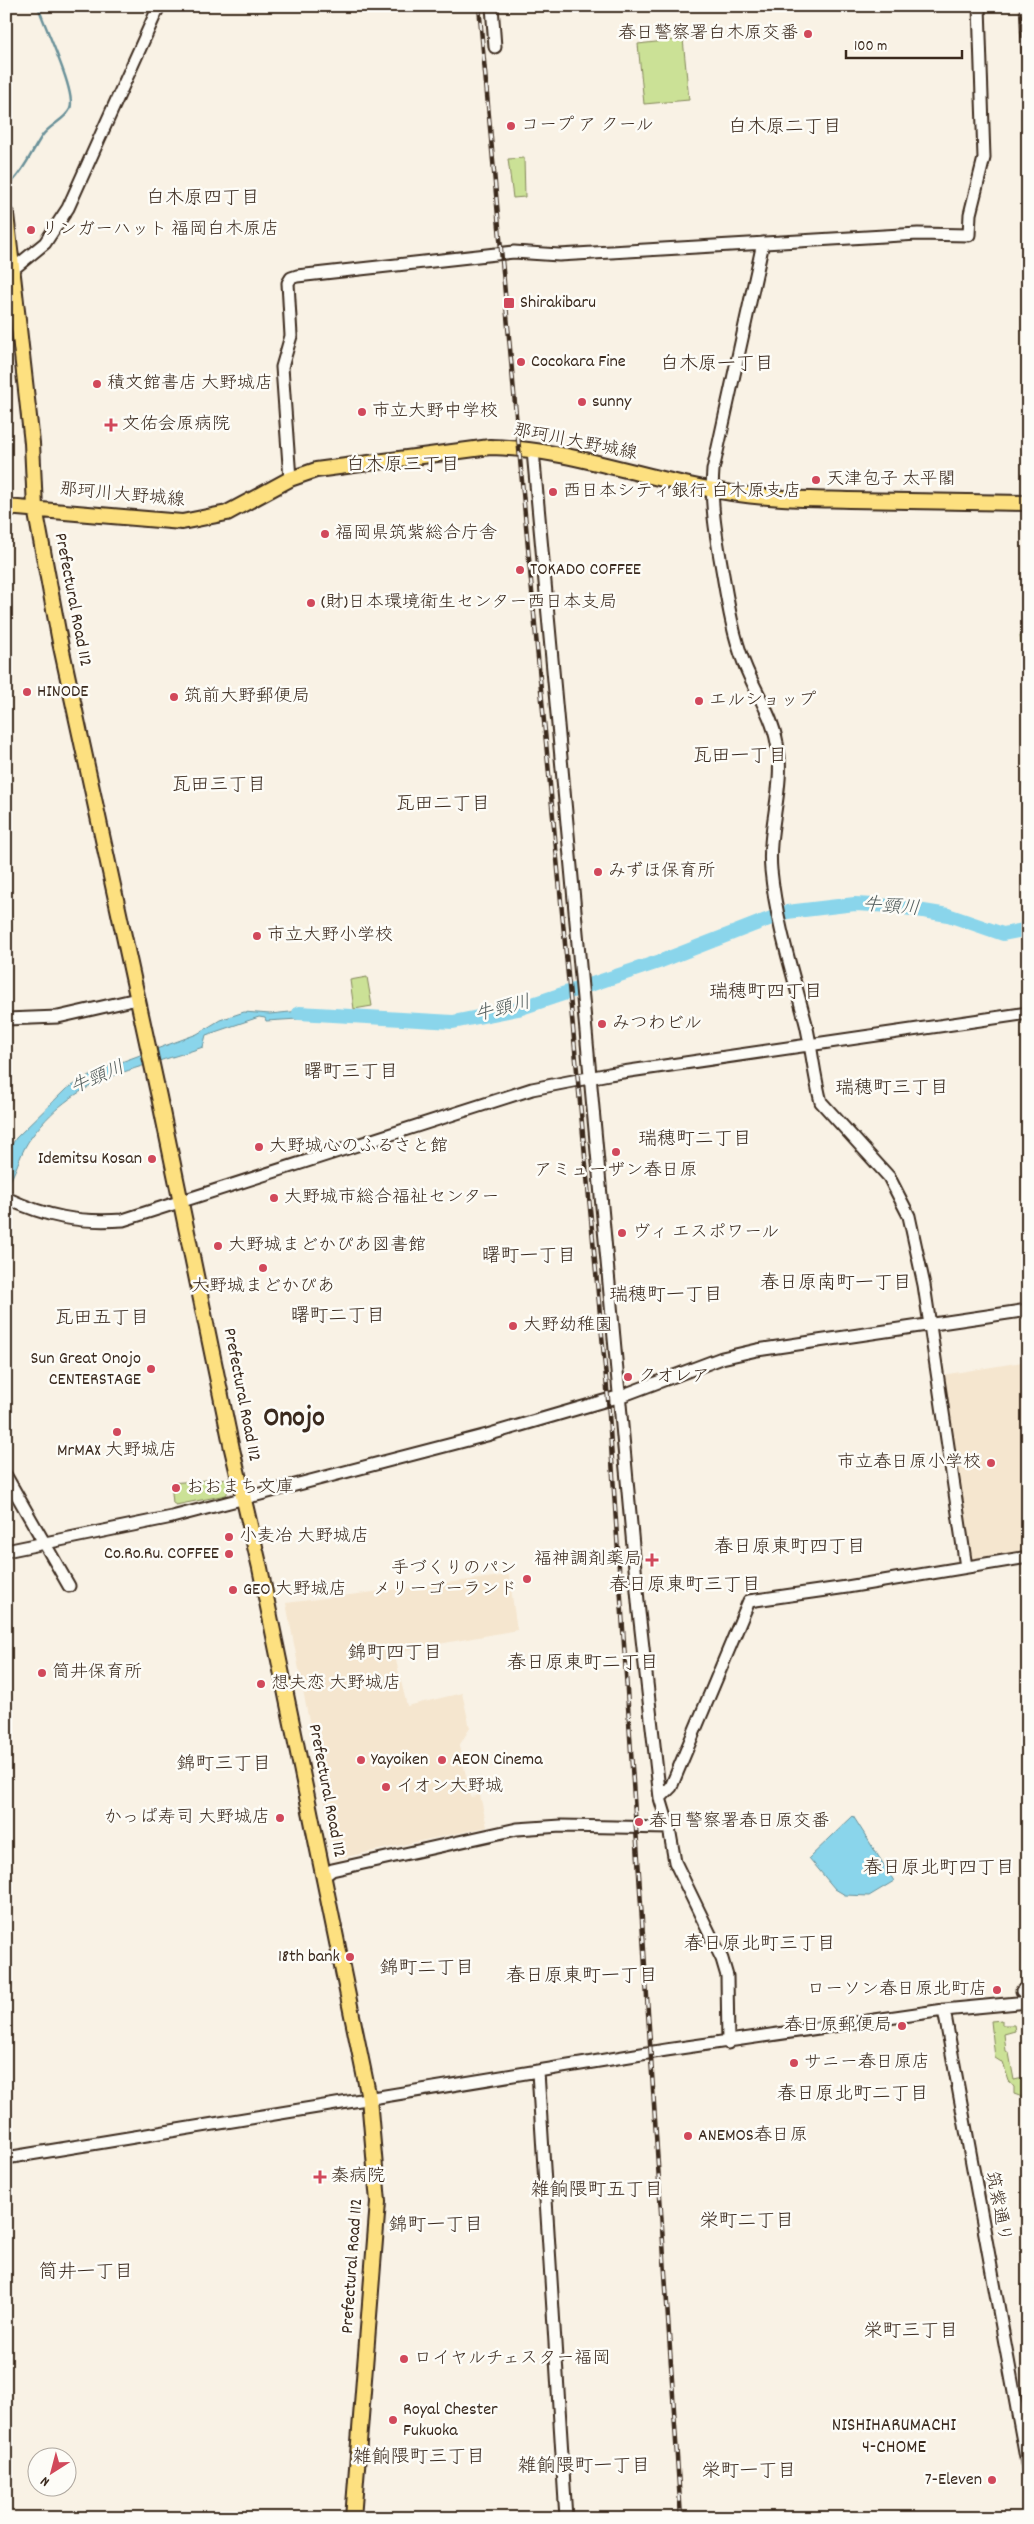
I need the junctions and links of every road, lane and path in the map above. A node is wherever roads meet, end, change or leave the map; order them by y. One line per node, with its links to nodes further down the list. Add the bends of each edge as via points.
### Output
1 (159, 6): 7 (street, via 68,208 45,243)
2 (492, 6): 4 (street)
3 (980, 6): 6 (street, via 984,158 970,214 969,235 918,234)
4 (495, 47)
5 (6, 214): 7 (main road, Prefectural Road 112)
6 (763, 243): 9 (street, via 560,255 514,252 294,277 287,286 291,336 282,367); 10 (street)
7 (12, 270): 13 (main road, Prefectural Road 112, via 32,442)
8 (533, 451): 9 (main road, 那珂川大野城線, via 513,447 468,449 316,470); 10 (main road, 那珂川大野城線); 18 (street)
9 (290, 479): 13 (main road, 那珂川大野城線, via 227,513 182,522)
10 (711, 490): 11 (main road, 那珂川大野城線, via 776,498); 17 (street, via 729,613 744,663 777,742 780,779 770,854 776,901)
11 (1028, 503)
12 (6, 507): 13 (main road, 那珂川大野城線)
13 (35, 508): 14 (main road, Prefectural Road 112, via 60,642)
14 (137, 999): 16 (street, via 58,1017); 20 (main road, Prefectural Road 112)
15 (1028, 1014): 17 (street)
16 (6, 1019)
17 (811, 1046): 18 (street); 22 (street, via 821,1102 889,1177 909,1216)
18 (592, 1077): 20 (street, via 532,1089 483,1104); 23 (street)
19 (7, 1198): 20 (street, via 43,1213 86,1222 123,1220)
20 (181, 1203): 25 (main road, Prefectural Road 112)
21 (1028, 1310): 22 (street)
22 (930, 1324): 23 (street, via 722,1358); 29 (street)
23 (621, 1396): 25 (street); 31 (street, via 641,1631)
24 (6, 1476): 26 (street)
25 (244, 1500): 26 (street); 33 (main road, Prefectural Road 112)
26 (44, 1544): 27 (street); 30 (street)
27 (6, 1551)
28 (1028, 1557): 29 (street)
29 (966, 1567): 31 (street, via 749,1601 671,1787)
30 (69, 1586)
31 (660, 1798): 32 (street)
32 (669, 1828): 33 (street, via 561,1826 517,1829 332,1870); 36 (street, via 676,1862 722,1959 726,1976)
33 (324, 1877): 38 (main road, Prefectural Road 112)
34 (1028, 2002): 35 (street)
35 (944, 2010): 36 (street); 40 (street, 筑紫通り)
36 (728, 2043): 37 (street)
37 (538, 2072): 38 (street); 42 (street)
38 (369, 2098): 39 (street); 41 (main road, Prefectural Road 112, via 378,2202)
39 (6, 2158)
40 (1028, 2469)
41 (353, 2518)
42 (566, 2518)

